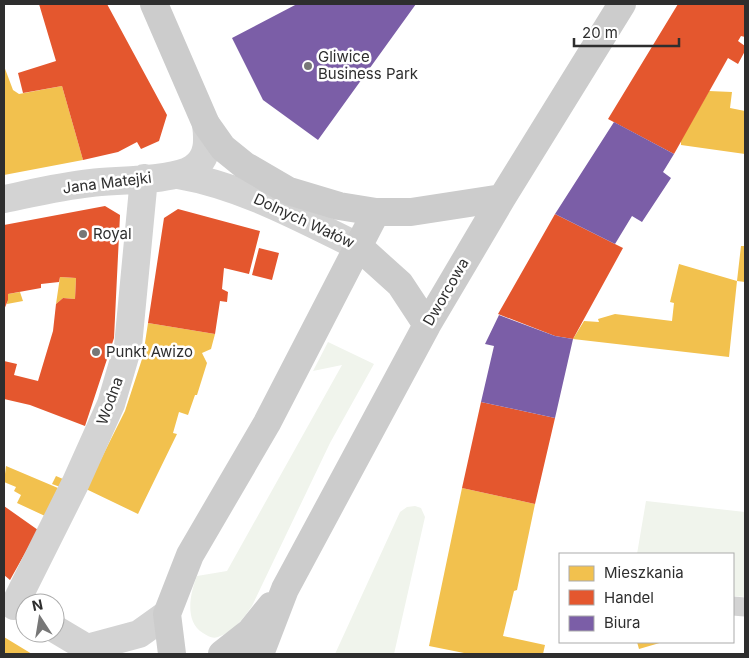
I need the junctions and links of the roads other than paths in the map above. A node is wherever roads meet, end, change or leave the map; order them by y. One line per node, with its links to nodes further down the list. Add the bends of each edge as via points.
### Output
1 (154, 4): 3 (street, Dolnych Wałów)
2 (622, 4): 8 (street, Dworcowa)
3 (206, 124): 4 (street, Dolnych Wałów, via 208,143); 9 (street, Dolnych Wałów, via 223,148 244,165 289,191 339,206)
4 (204, 156): 5 (street, Jana Matejki, via 193,168)
5 (178, 175): 6 (street, Jana Matejki); 10 (street, Dolnych Wałów, via 232,188)
6 (144, 178): 7 (street, Jana Matejki, via 89,183); 13 (street, Wodna, via 128,346 111,404)
7 (4, 198)
8 (502, 198): 9 (street, Dolnych Wałów, via 411,212); 11 (street, Dworcowa)
9 (376, 212): 10 (street)
10 (359, 247): 11 (street, Dolnych Wałów, via 400,284); 14 (street, via 267,423 190,555)
11 (427, 325): 12 (street, Dworcowa)
12 (285, 589): 18 (street, via 250,632); 19 (street)
13 (14, 606)
14 (167, 614): 16 (street, via 139,634); 17 (street)
15 (65, 636): 16 (street)
16 (88, 651)
17 (172, 654)
18 (222, 654)
19 (260, 654)

